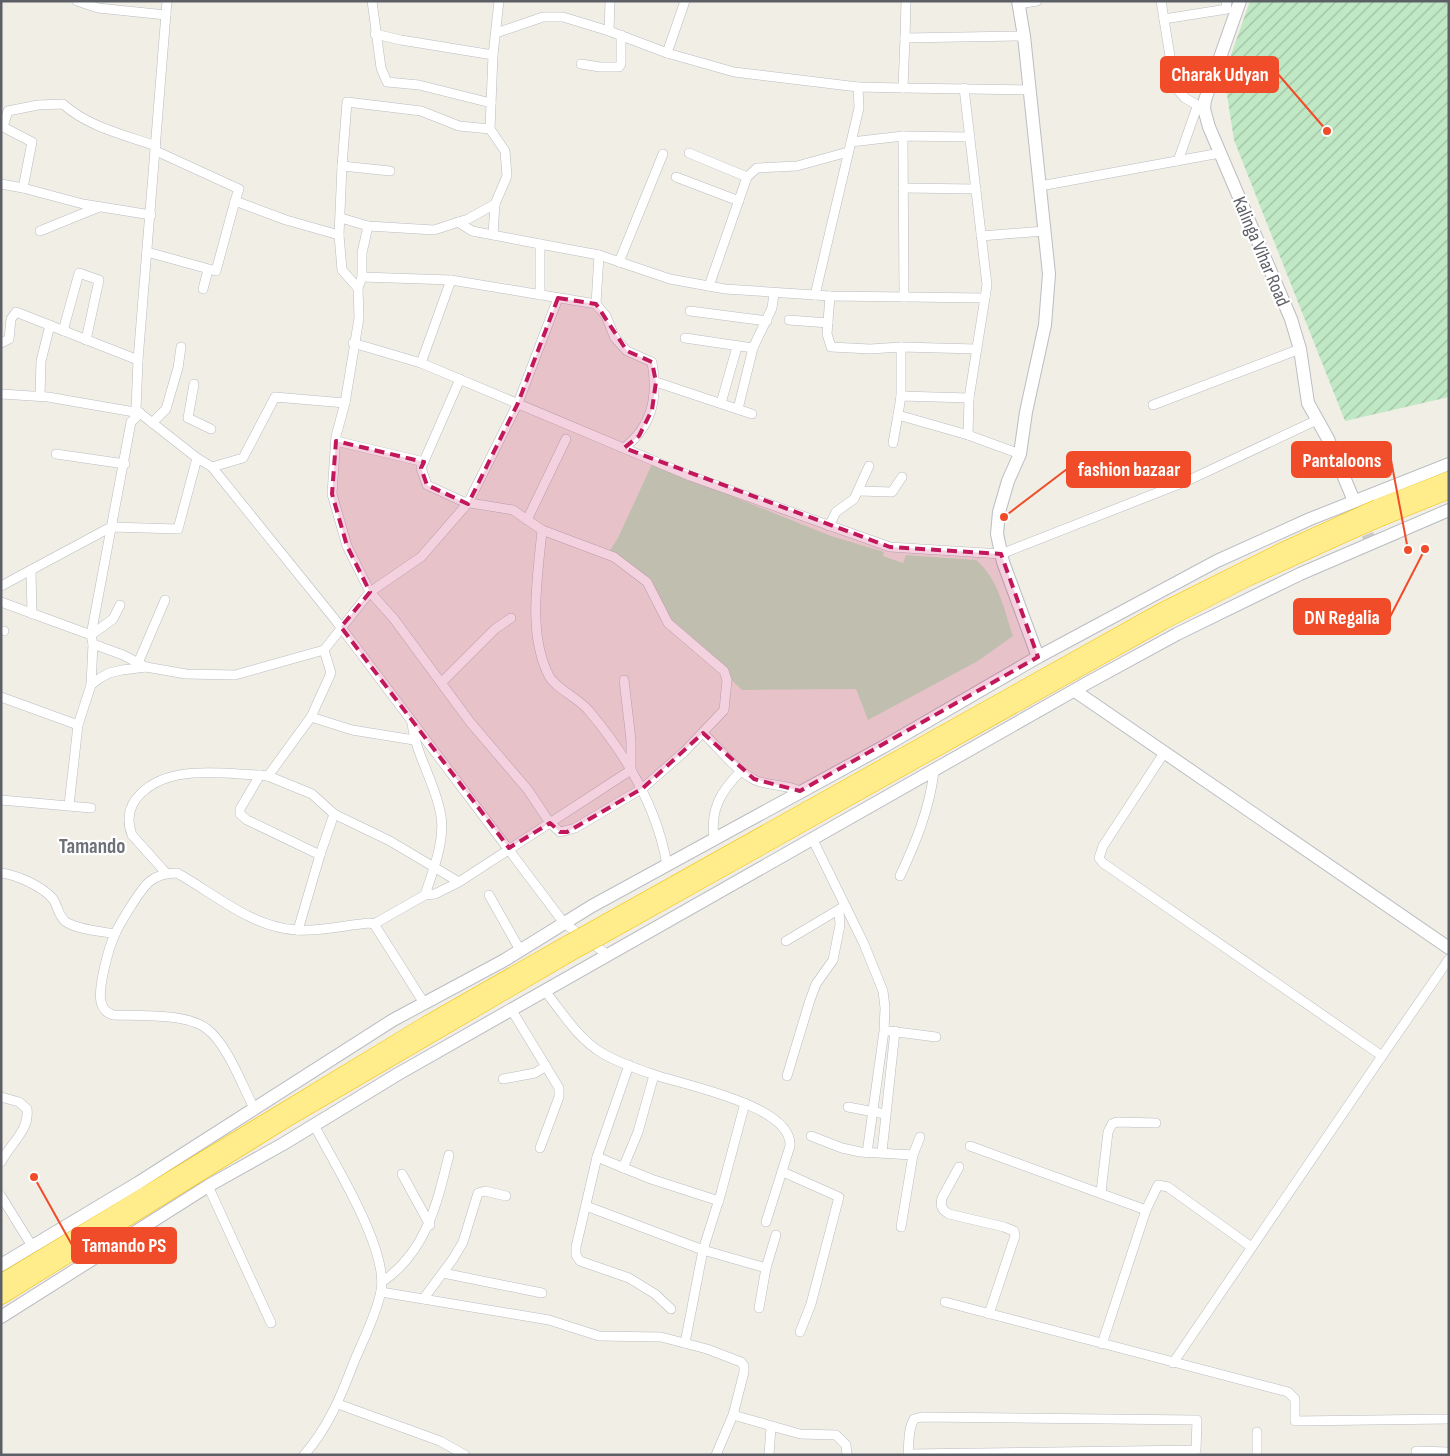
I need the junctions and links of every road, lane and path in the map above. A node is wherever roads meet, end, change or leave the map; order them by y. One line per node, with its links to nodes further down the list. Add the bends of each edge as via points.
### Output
1 (77, 1): 13 (street, via 98,8)
2 (168, 1): 13 (street)
3 (372, 1): 17 (street)
4 (499, 1): 16 (street)
5 (610, 1): 15 (street)
6 (685, 1): 21 (street)
7 (906, 1): 20 (street)
8 (1037, 1): 12 (street)
9 (1161, 1): 14 (street)
10 (1226, 1): 14 (street, via 1227,9)
11 (1240, 1): 29 (street)
12 (1019, 3): 19 (street)
13 (166, 15): 34 (street)
14 (1164, 19): 29 (street, via 1175,88)
15 (609, 31): 16 (street, via 563,17 543,17); 18 (street)
16 (496, 33): 22 (street)
17 (375, 34): 22 (street); 28 (street, via 387,82 419,85)
18 (621, 36): 21 (street); 23 (street, via 619,67)
19 (1024, 36): 20 (street); 27 (street)
20 (905, 38): 25 (street)
21 (666, 53): 24 (street, via 734,72)
22 (493, 55): 28 (street)
23 (581, 64)
24 (858, 87): 25 (street); 33 (street, via 859,108)
25 (903, 88): 26 (street)
26 (964, 88): 27 (street); 32 (street)
27 (1030, 90): 45 (street)
28 (491, 102): 30 (street)
29 (1200, 108): 37 (street, Kalinga Vihar Road); 39 (street)
30 (490, 129): 40 (street, via 460,126 421,111 347,102); 51 (street, via 505,152 507,176)
31 (903, 136): 32 (street); 33 (street); 47 (street)
32 (970, 137): 48 (street)
33 (851, 142): 35 (street)
34 (156, 148): 46 (street, via 90,122 63,104 8,111 3,126 32,142); 49 (street, via 239,189); 53 (street)
35 (848, 152): 43 (street, via 797,166 757,168); 74 (street)
36 (689, 153): 43 (street)
37 (1220, 153): 39 (street); 95 (street, Kalinga Vihar Road, via 1291,319)
38 (663, 154): 65 (street)
39 (1178, 161): 45 (street)
40 (342, 166): 41 (street); 54 (street)
41 (390, 171)
42 (676, 177): 50 (street)
43 (747, 177): 50 (street)
44 (1, 184): 46 (street)
45 (1040, 186): 58 (street)
46 (23, 188): 52 (street)
47 (903, 188): 48 (street); 76 (street)
48 (976, 189): 61 (street)
49 (235, 201): 59 (street); 66 (street)
50 (739, 201): 69 (street)
51 (495, 204): 55 (street); 60 (street)
52 (100, 207): 53 (street); 57 (street)
53 (151, 214): 63 (street)
54 (341, 218): 56 (street); 59 (street)
55 (458, 222): 56 (street, via 434,230); 60 (street, via 472,231)
56 (368, 226): 67 (street, via 362,253)
57 (40, 230)
58 (1045, 231): 61 (street); 122 (street, via 1049,274 1045,325)
59 (339, 235): 70 (street, via 342,270)
60 (493, 235): 62 (street)
61 (981, 236): 78 (street, via 987,285)
62 (540, 244): 64 (street); 73 (street)
63 (147, 252): 66 (street); 96 (street)
64 (599, 256): 65 (street); 79 (street)
65 (619, 262): 69 (street, via 670,279)
66 (217, 272): 71 (street)
67 (362, 277): 68 (street); 70 (street)
68 (451, 280): 73 (street); 97 (street)
69 (709, 286): 72 (street)
70 (358, 288): 89 (street, via 359,318)
71 (203, 289)
72 (774, 294): 74 (street); 82 (street)
73 (540, 295): 77 (street)
74 (815, 295): 75 (street)
75 (830, 296): 76 (street); 83 (street)
76 (904, 297): 78 (street)
77 (558, 298): 79 (street); 106 (street)
78 (985, 298): 94 (street)
79 (596, 304): 99 (street, via 606,316 615,338 627,351 652,362)
80 (690, 310): 82 (street)
81 (789, 320): 83 (street)
82 (766, 321): 93 (street)
83 (828, 323): 92 (street, via 829,344 834,348)
84 (50, 325): 85 (street); 88 (street, via 16,312 11,319 9,339); 102 (street, via 41,361)
85 (63, 331): 87 (street); 87 (street, via 79,273 99,280)
86 (685, 338): 91 (street)
87 (86, 340): 96 (street)
88 (1, 343)
89 (354, 344): 97 (street); 105 (street)
90 (182, 347): 114 (street, via 166,409)
91 (737, 347): 93 (street); 107 (street)
92 (901, 347): 94 (street); 103 (street)
93 (753, 348): 109 (street)
94 (976, 349): 104 (street)
95 (1300, 349): 108 (street); 113 (street, Kalinga Vihar Road, via 1308,403)
96 (138, 360): 110 (street, via 136,410)
97 (421, 364): 98 (street)
98 (460, 379): 106 (street); 124 (street)
99 (656, 382): 107 (street); 120 (street, via 652,410 639,436)
100 (194, 384): 115 (street, via 188,418)
101 (1, 394): 102 (street)
102 (40, 396): 110 (street)
103 (901, 396): 104 (street); 112 (street)
104 (969, 398): 116 (street)
105 (344, 403): 118 (street); 127 (street, via 275,397 243,458)
106 (518, 403): 120 (street); 134 (street)
107 (721, 403): 109 (street)
108 (1153, 405)
109 (738, 409): 111 (street)
110 (140, 413): 114 (street); 125 (street, via 131,422)
111 (752, 414)
112 (898, 416): 116 (street); 119 (street)
113 (1317, 420): 133 (street, Kalinga Vihar Road); 141 (street, via 1187,481)
114 (152, 423): 123 (street)
115 (211, 429)
116 (968, 435): 122 (street)
117 (566, 439): 137 (street)
118 (336, 441): 124 (street); 144 (street, via 332,494 347,546)
119 (893, 443)
120 (624, 448): 138 (street, via 690,476)
121 (56, 454): 125 (street)
122 (1020, 454): 141 (street, via 999,512 997,534)
123 (197, 458): 127 (street); 139 (street, via 178,529)
124 (424, 462): 134 (street, via 422,468 427,485)
125 (125, 464): 139 (street)
126 (1449, 464): 133 (street)
127 (212, 466): 150 (street)
128 (869, 466): 131 (street)
129 (902, 476): 131 (street, via 892,492)
130 (1449, 479): 136 (highway)
131 (858, 491): 138 (street, via 851,504 835,514)
132 (1449, 491): 136 (highway)
133 (1354, 501): 153 (street, via 1218,561)
134 (468, 503): 137 (street, via 513,510); 144 (street, via 421,557)
135 (1449, 510): 158 (street, via 1300,574 1177,634)
136 (1380, 513): 196 (highway, bridge, via 1163,622)
137 (527, 520): 140 (street)
138 (829, 526): 141 (street, via 890,547)
139 (111, 527): 142 (street); 151 (street)
140 (542, 530): 163 (street, via 614,557 641,577 647,582 668,623 724,671 724,710); 166 (street, via 534,622 550,678 588,709)
141 (1001, 554): 153 (street)
142 (31, 570): 143 (street); 148 (street)
143 (1, 586)
144 (370, 592): 150 (street); 156 (street)
145 (164, 600): 154 (street)
146 (1, 602): 148 (street)
147 (120, 605): 151 (street, via 113,619)
148 (32, 614): 151 (street)
149 (511, 618): 156 (street, via 495,629)
150 (341, 627): 152 (street); 161 (street)
151 (92, 639): 154 (street); 157 (street)
152 (324, 650): 154 (street, via 235,675 186,674); 160 (street, via 331,673)
153 (1038, 657): 171 (street)
154 (142, 665): 157 (street, via 108,672)
155 (624, 680): 166 (street)
156 (442, 682): 176 (street, via 470,722 528,790)
157 (91, 685): 162 (street)
158 (1075, 691): 165 (street); 168 (street)
159 (1, 696): 162 (street)
160 (311, 717): 164 (street, via 352,730); 169 (street)
161 (412, 723): 164 (street); 179 (street)
162 (78, 725): 173 (street)
163 (703, 733): 167 (street); 170 (street)
164 (414, 740): 182 (street, via 441,815 442,829)
165 (1164, 753): 195 (street); 206 (street, via 1103,846 1099,858 1128,882)
166 (631, 770): 170 (street); 176 (street)
167 (741, 771): 171 (street, via 761,782 777,783); 177 (street, via 716,802)
168 (934, 772): 178 (street); 185 (street, via 919,835)
169 (264, 776): 175 (street, via 312,794); 180 (street, via 240,809 243,818); 184 (street, via 197,773 171,776 143,790 131,806 129,828)
170 (643, 788): 176 (street, via 567,832 560,832); 181 (street, via 660,832)
171 (800, 791): 177 (street)
172 (1, 800): 173 (street)
173 (69, 805): 174 (street)
174 (91, 808)
175 (334, 814): 180 (street); 182 (street)
176 (550, 823): 179 (street)
177 (714, 838): 181 (street)
178 (813, 840): 189 (street); 198 (street)
179 (509, 848): 186 (street); 190 (street)
180 (320, 855): 192 (street)
181 (666, 865): 190 (street)
182 (435, 867): 186 (street); 187 (street)
183 (1, 873): 193 (street, via 21,879 47,894 66,922)
184 (166, 873): 192 (street, via 177,873 262,922); 193 (street, via 147,883)
185 (900, 876)
186 (459, 882): 187 (street, via 435,894)
187 (425, 895): 191 (street)
188 (489, 895): 197 (street)
189 (842, 907): 194 (street); 203 (street, via 864,944 883,991); 210 (street, via 833,960 816,984)
190 (564, 923): 197 (street); 198 (street)
191 (374, 924): 192 (street); 201 (street)
192 (298, 930)
193 (115, 934): 215 (street, via 100,999 106,1012 179,1019 206,1027 218,1040)
194 (786, 941)
195 (1448, 944)
196 (571, 948): 251 (highway, via 426,1024); 255 (highway)
197 (520, 950): 201 (street)
198 (608, 955): 200 (street)
199 (1449, 959): 206 (street)
200 (545, 990): 202 (street); 207 (street, via 589,1044)
201 (424, 1003): 215 (street)
202 (511, 1010): 208 (street); 219 (street)
203 (884, 1031): 204 (street); 216 (street)
204 (895, 1031): 205 (street); 217 (street)
205 (936, 1037)
206 (1382, 1056): 246 (street)
207 (629, 1065): 209 (street); 228 (street)
208 (546, 1066): 211 (street, via 535,1073); 223 (street, via 559,1088)
209 (654, 1075): 213 (street); 231 (street, via 638,1132)
210 (788, 1076)
211 (503, 1079)
212 (1, 1097): 229 (street, via 19,1102 27,1109 28,1118)
213 (745, 1103): 232 (street, via 787,1130 790,1138); 238 (street)
214 (848, 1107): 216 (street)
215 (254, 1108): 245 (street)
216 (873, 1114): 217 (street); 225 (street)
217 (885, 1114): 224 (street)
218 (1156, 1123): 235 (street, via 1112,1124 1108,1132)
219 (314, 1125): 234 (street); 252 (street, via 363,1218 378,1255)
220 (811, 1136): 225 (street, via 842,1148)
221 (920, 1137): 227 (street)
222 (970, 1146): 235 (street)
223 (540, 1148)
224 (882, 1152): 225 (street); 227 (street)
225 (868, 1153)
226 (449, 1156): 242 (street)
227 (913, 1156): 243 (street)
228 (597, 1157): 231 (street); 239 (street)
229 (1, 1162)
230 (959, 1167): 260 (street, via 940,1203 943,1210 1004,1227 1014,1231 1015,1236)
231 (623, 1168): 238 (street)
232 (783, 1172): 241 (street); 263 (street, via 839,1197 811,1304)
233 (402, 1174): 242 (street)
234 (208, 1186): 261 (street); 262 (street)
235 (1101, 1192): 240 (street)
236 (1, 1196): 245 (street)
237 (506, 1196): 250 (street, via 485,1191 478,1193 463,1242)
238 (719, 1201): 247 (street)
239 (586, 1206): 247 (street); 259 (street, via 576,1247 580,1261 629,1278 655,1294)
240 (1146, 1210): 246 (street, via 1154,1188 1163,1184); 265 (street)
241 (766, 1222)
242 (430, 1224): 252 (street, via 411,1255)
243 (901, 1227)
244 (776, 1235): 249 (street)
245 (32, 1246): 248 (street)
246 (1250, 1246): 266 (street)
247 (703, 1250): 249 (street); 264 (street)
248 (1, 1265)
249 (766, 1268): 258 (street)
250 (443, 1273): 254 (street); 256 (street)
251 (1, 1282)
252 (382, 1282): 253 (street)
253 (381, 1292): 256 (street); 267 (street)
254 (542, 1293)
255 (1, 1297)
256 (424, 1298): 264 (street, via 549,1320 599,1336 646,1335)
257 (946, 1302): 260 (street)
258 (759, 1308)
259 (670, 1309)
260 (988, 1314): 265 (street)
261 (1, 1317)
262 (271, 1323)
263 (800, 1332)
264 (685, 1343): 268 (street, via 730,1356 744,1366)
265 (1102, 1344): 266 (street)
266 (1173, 1363): 269 (street, via 1288,1392 1294,1399 1296,1421)
267 (338, 1404): 275 (street, via 316,1442); 276 (street, via 440,1441)
268 (733, 1415): 270 (street); 277 (street)
269 (1449, 1419)
270 (770, 1427): 278 (street); 279 (street, via 800,1434 836,1435 846,1446)
271 (1257, 1432): 281 (street)
272 (1416, 1451): 274 (street)
273 (1196, 1452): 280 (street); 280 (street, via 1197,1420 922,1417 914,1419 911,1424)
274 (1449, 1452)
275 (304, 1455)
276 (465, 1455)
277 (716, 1455)
278 (770, 1455)
279 (848, 1455)
280 (908, 1455)
281 (1257, 1455)

